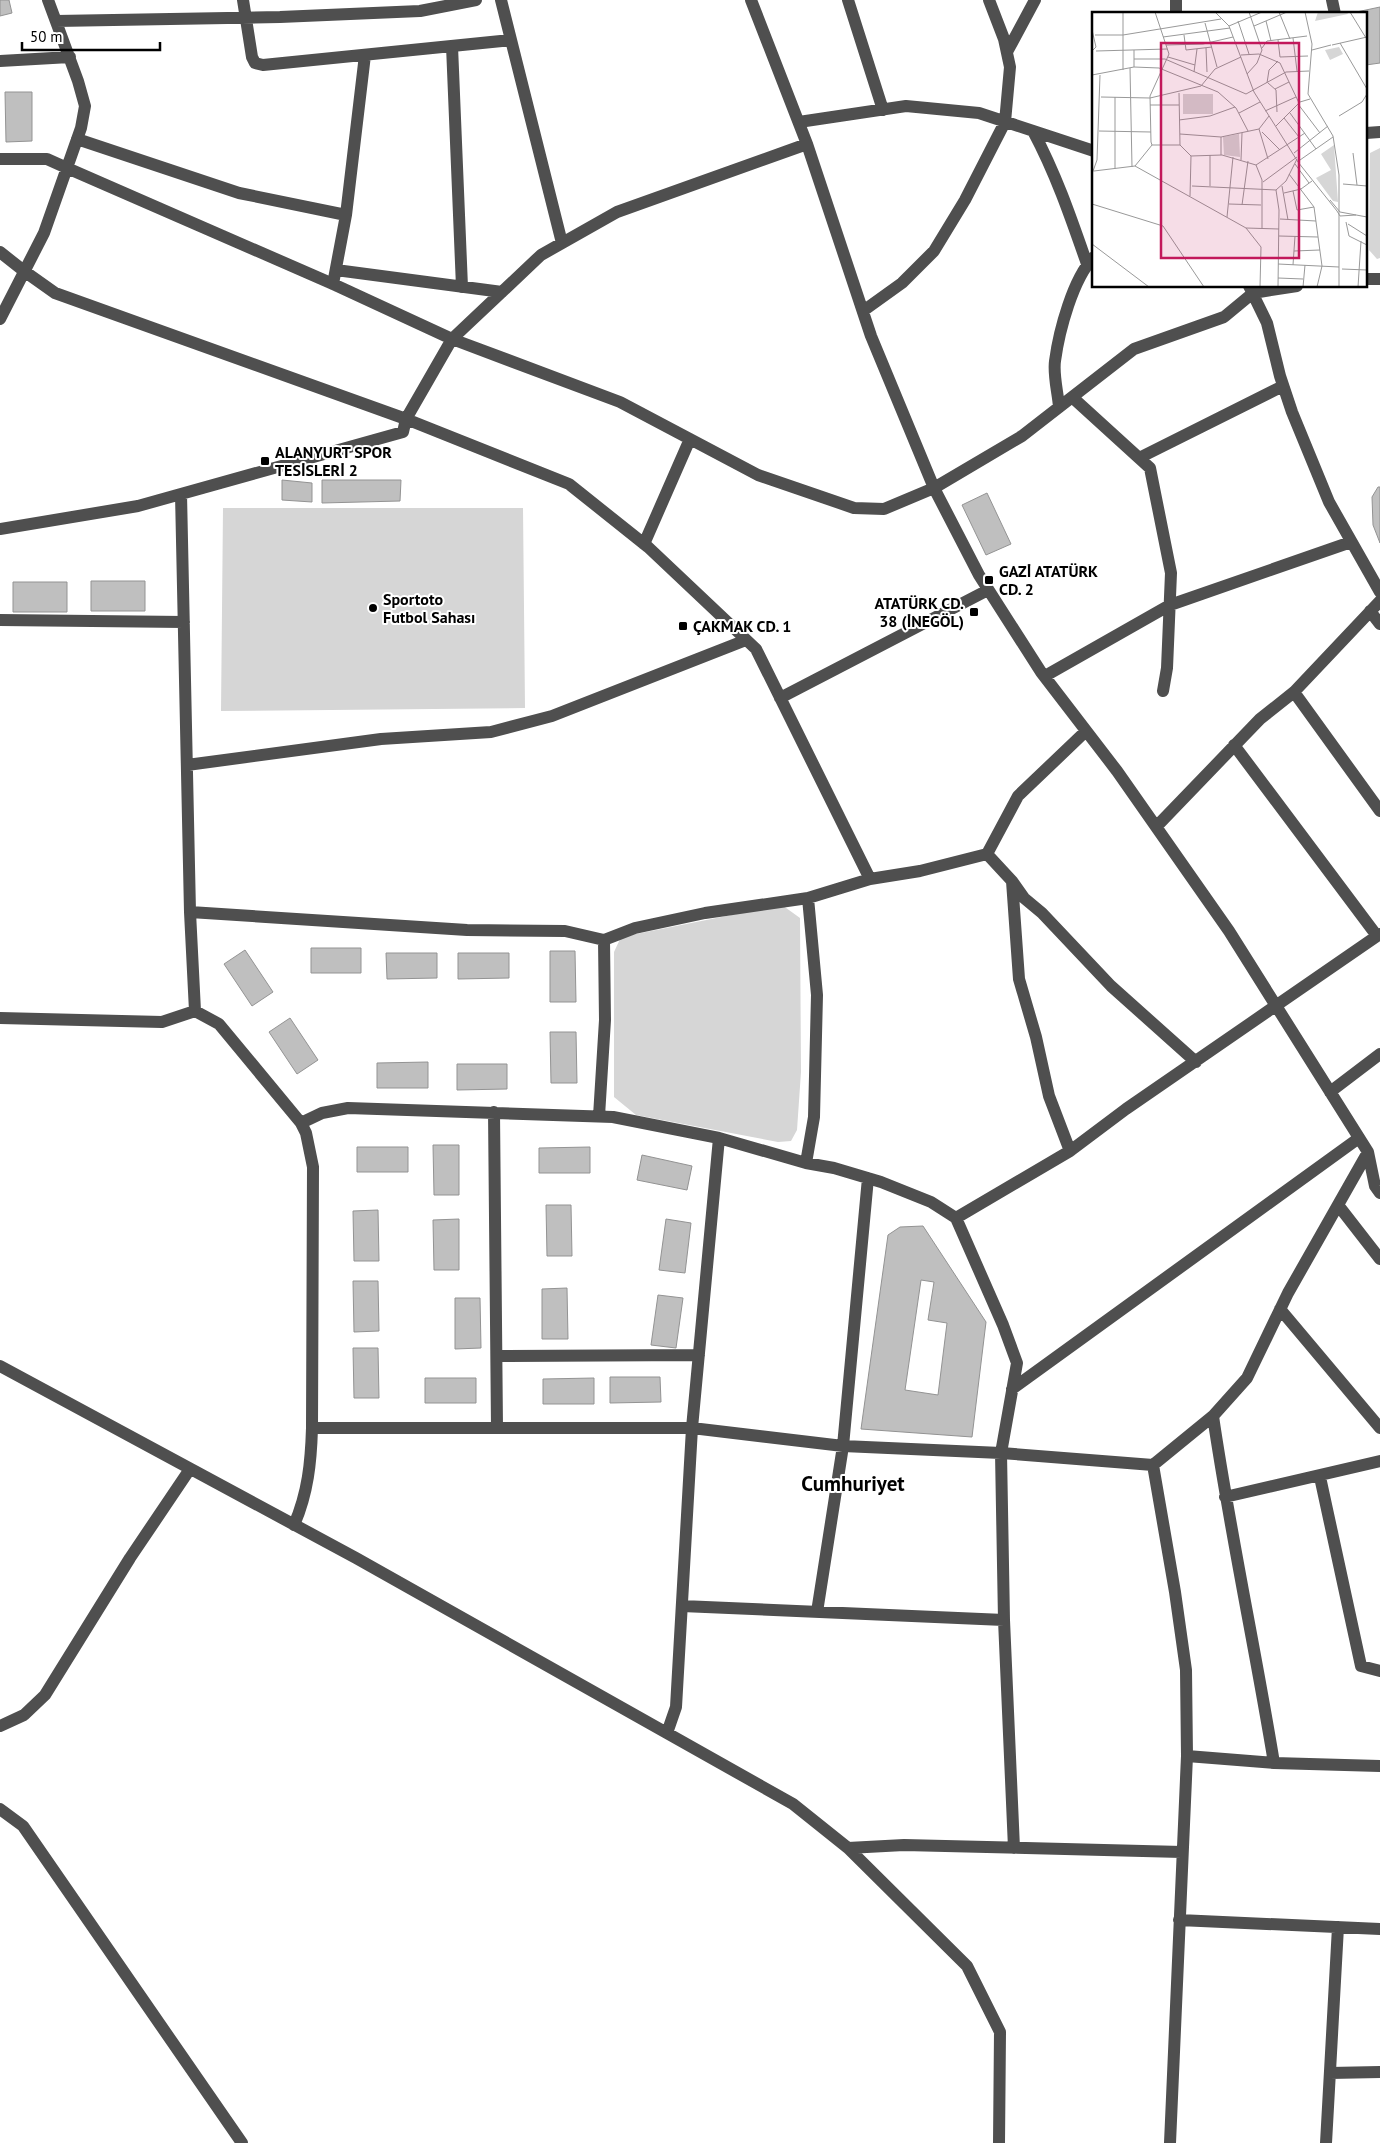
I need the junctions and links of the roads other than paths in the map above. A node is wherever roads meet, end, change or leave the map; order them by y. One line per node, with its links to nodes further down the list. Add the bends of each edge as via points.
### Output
1 (48, 0): 10 (street)
2 (243, 0): 9 (street)
3 (476, 0): 9 (street, via 420,11)
4 (501, 0): 11 (street)
5 (751, 0): 18 (street)
6 (848, 0): 17 (street)
7 (989, 0): 13 (street)
8 (1035, 0): 13 (street)
9 (244, 18): 10 (street); 14 (street, via 252,57 259,64)
10 (56, 22): 15 (street)
11 (511, 40): 12 (street); 27 (street)
12 (452, 46): 14 (street); 33 (street)
13 (1007, 52): 19 (street, via 1010,66)
14 (365, 55): 26 (street)
15 (70, 57): 16 (street); 21 (street, via 85,106)
16 (0, 61)
17 (883, 110): 18 (street); 19 (street, via 906,106 979,114)
18 (799, 122): 22 (street)
19 (1005, 122): 20 (street); 37 (street, via 965,200 934,251 902,283)
20 (1033, 131): 23 (street); 29 (street)
21 (77, 139): 25 (street); 26 (street, via 240,193)
22 (807, 144): 27 (street, via 617,212); 37 (street)
23 (1092, 150)
24 (0, 159): 25 (street, via 47,159)
25 (67, 168): 31 (street, via 44,233); 32 (street)
26 (346, 215): 30 (street)
27 (562, 243): 36 (street, via 541,255)
28 (0, 252): 31 (street)
29 (1090, 260): 42 (street, via 1068,307 1055,362)
30 (336, 270): 32 (street); 33 (street)
31 (24, 272): 38 (street); 43 (street, via 55,293)
32 (333, 284): 39 (street)
33 (462, 287): 36 (street)
34 (1266, 288): 35 (street)
35 (1251, 289): 40 (street, via 1267,323); 41 (street, via 1224,316 1134,349)
36 (502, 292): 39 (street)
37 (863, 311): 46 (street)
38 (0, 319)
39 (452, 339): 43 (street); 44 (street, via 620,402)
40 (1283, 386): 45 (street); 49 (street, via 1329,502)
41 (1072, 397): 42 (street); 45 (street)
42 (1059, 407): 46 (street, via 1022,436)
43 (406, 420): 47 (street, via 403,432); 50 (street, via 569,484)
44 (690, 439): 46 (street, via 758,475 854,508 884,509); 50 (street)
45 (1141, 457): 54 (street, via 1150,468 1171,573)
46 (934, 488): 51 (street)
47 (181, 494): 48 (street, via 138,506); 57 (street)
48 (0, 529)
49 (1351, 542): 52 (street); 54 (street)
50 (644, 544): 59 (street)
51 (988, 590): 60 (street); 63 (street)
52 (1380, 592)
53 (1380, 601): 55 (street)
54 (1170, 605): 60 (street); 61 (street)
55 (1370, 611): 58 (street); 62 (street)
56 (0, 620): 57 (street)
57 (184, 622): 66 (street)
58 (1380, 624)
59 (746, 640): 63 (street, via 756,649); 66 (street, via 552,716 491,732 381,739)
60 (1045, 676): 64 (street)
61 (1163, 691)
62 (1294, 692): 65 (street); 67 (street)
63 (780, 698): 70 (street)
64 (1086, 731): 68 (street); 69 (street, via 1018,796)
65 (1234, 745): 68 (street); 74 (street)
66 (187, 765): 73 (street)
67 (1380, 811)
68 (1156, 827): 76 (street, via 1230,931)
69 (987, 854): 70 (street, via 920,871); 71 (street)
70 (870, 879): 72 (street)
71 (1012, 881): 80 (street, via 1024,898 1111,986); 87 (street, via 1019,979 1049,1096)
72 (808, 898): 75 (street, via 687,917 635,928); 89 (street, via 817,995 814,1117)
73 (190, 912): 75 (street, via 467,930 565,931); 77 (street)
74 (1379, 935): 76 (street)
75 (604, 940): 83 (street, via 605,1020)
76 (1277, 1007): 80 (street); 81 (street)
77 (194, 1012): 78 (street, via 162,1022); 84 (street, via 219,1024)
78 (0, 1018)
79 (1380, 1054): 81 (street)
80 (1196, 1062): 87 (street)
81 (1330, 1092): 86 (street)
82 (494, 1112): 83 (street); 84 (street, via 348,1108 322,1112); 97 (street)
83 (599, 1116): 85 (street)
84 (301, 1123): 102 (street, via 313,1167)
85 (719, 1138): 89 (street); 96 (street)
86 (1360, 1138): 88 (street); 99 (street)
87 (1070, 1151): 93 (street)
88 (1374, 1155): 91 (street, via 1375,1186); 92 (street)
89 (806, 1163): 90 (street)
90 (868, 1178): 93 (street, via 931,1202); 105 (street)
91 (1380, 1193)
92 (1338, 1204): 94 (street); 95 (street)
93 (956, 1218): 99 (street, via 1017,1363)
94 (1380, 1259)
95 (1280, 1309): 100 (street, via 1246,1378); 104 (street)
96 (699, 1355): 97 (street); 103 (street)
97 (498, 1356): 101 (street)
98 (0, 1366): 109 (street)
99 (1012, 1389): 106 (street)
100 (1213, 1416): 108 (street); 111 (street)
101 (497, 1427): 102 (street); 103 (street)
102 (312, 1428): 112 (street, via 303,1503)
103 (692, 1428): 105 (street); 113 (street)
104 (1380, 1428)
105 (843, 1446): 106 (street); 114 (street)
106 (1001, 1453): 108 (street); 115 (street)
107 (1380, 1461): 110 (street)
108 (1152, 1465): 119 (street, via 1176,1592 1186,1670)
109 (190, 1468): 112 (street); 117 (street, via 45,1695 24,1716)
110 (1320, 1477): 111 (street); 116 (street, via 1361,1666)
111 (1225, 1498): 120 (street)
112 (294, 1524): 118 (street)
113 (682, 1606): 114 (street); 118 (street, via 676,1707)
114 (816, 1612): 115 (street)
115 (1004, 1620): 124 (street)
116 (1380, 1671)
117 (0, 1726)
118 (667, 1733): 123 (street, via 793,1804)
119 (1187, 1756): 120 (street); 125 (street)
120 (1274, 1763): 121 (street)
121 (1380, 1766)
122 (0, 1809): 131 (street, via 23,1826)
123 (848, 1848): 124 (street, via 904,1845); 132 (street, via 967,1966 1000,2032)
124 (1014, 1848): 125 (street)
125 (1182, 1852): 126 (street)
126 (1179, 1920): 127 (street); 133 (street)
127 (1338, 1927): 128 (street); 130 (street)
128 (1380, 1929)
129 (1380, 2072): 130 (street)
130 (1330, 2073): 134 (street)
131 (242, 2143)
132 (999, 2143)
133 (1170, 2143)
134 (1326, 2143)

